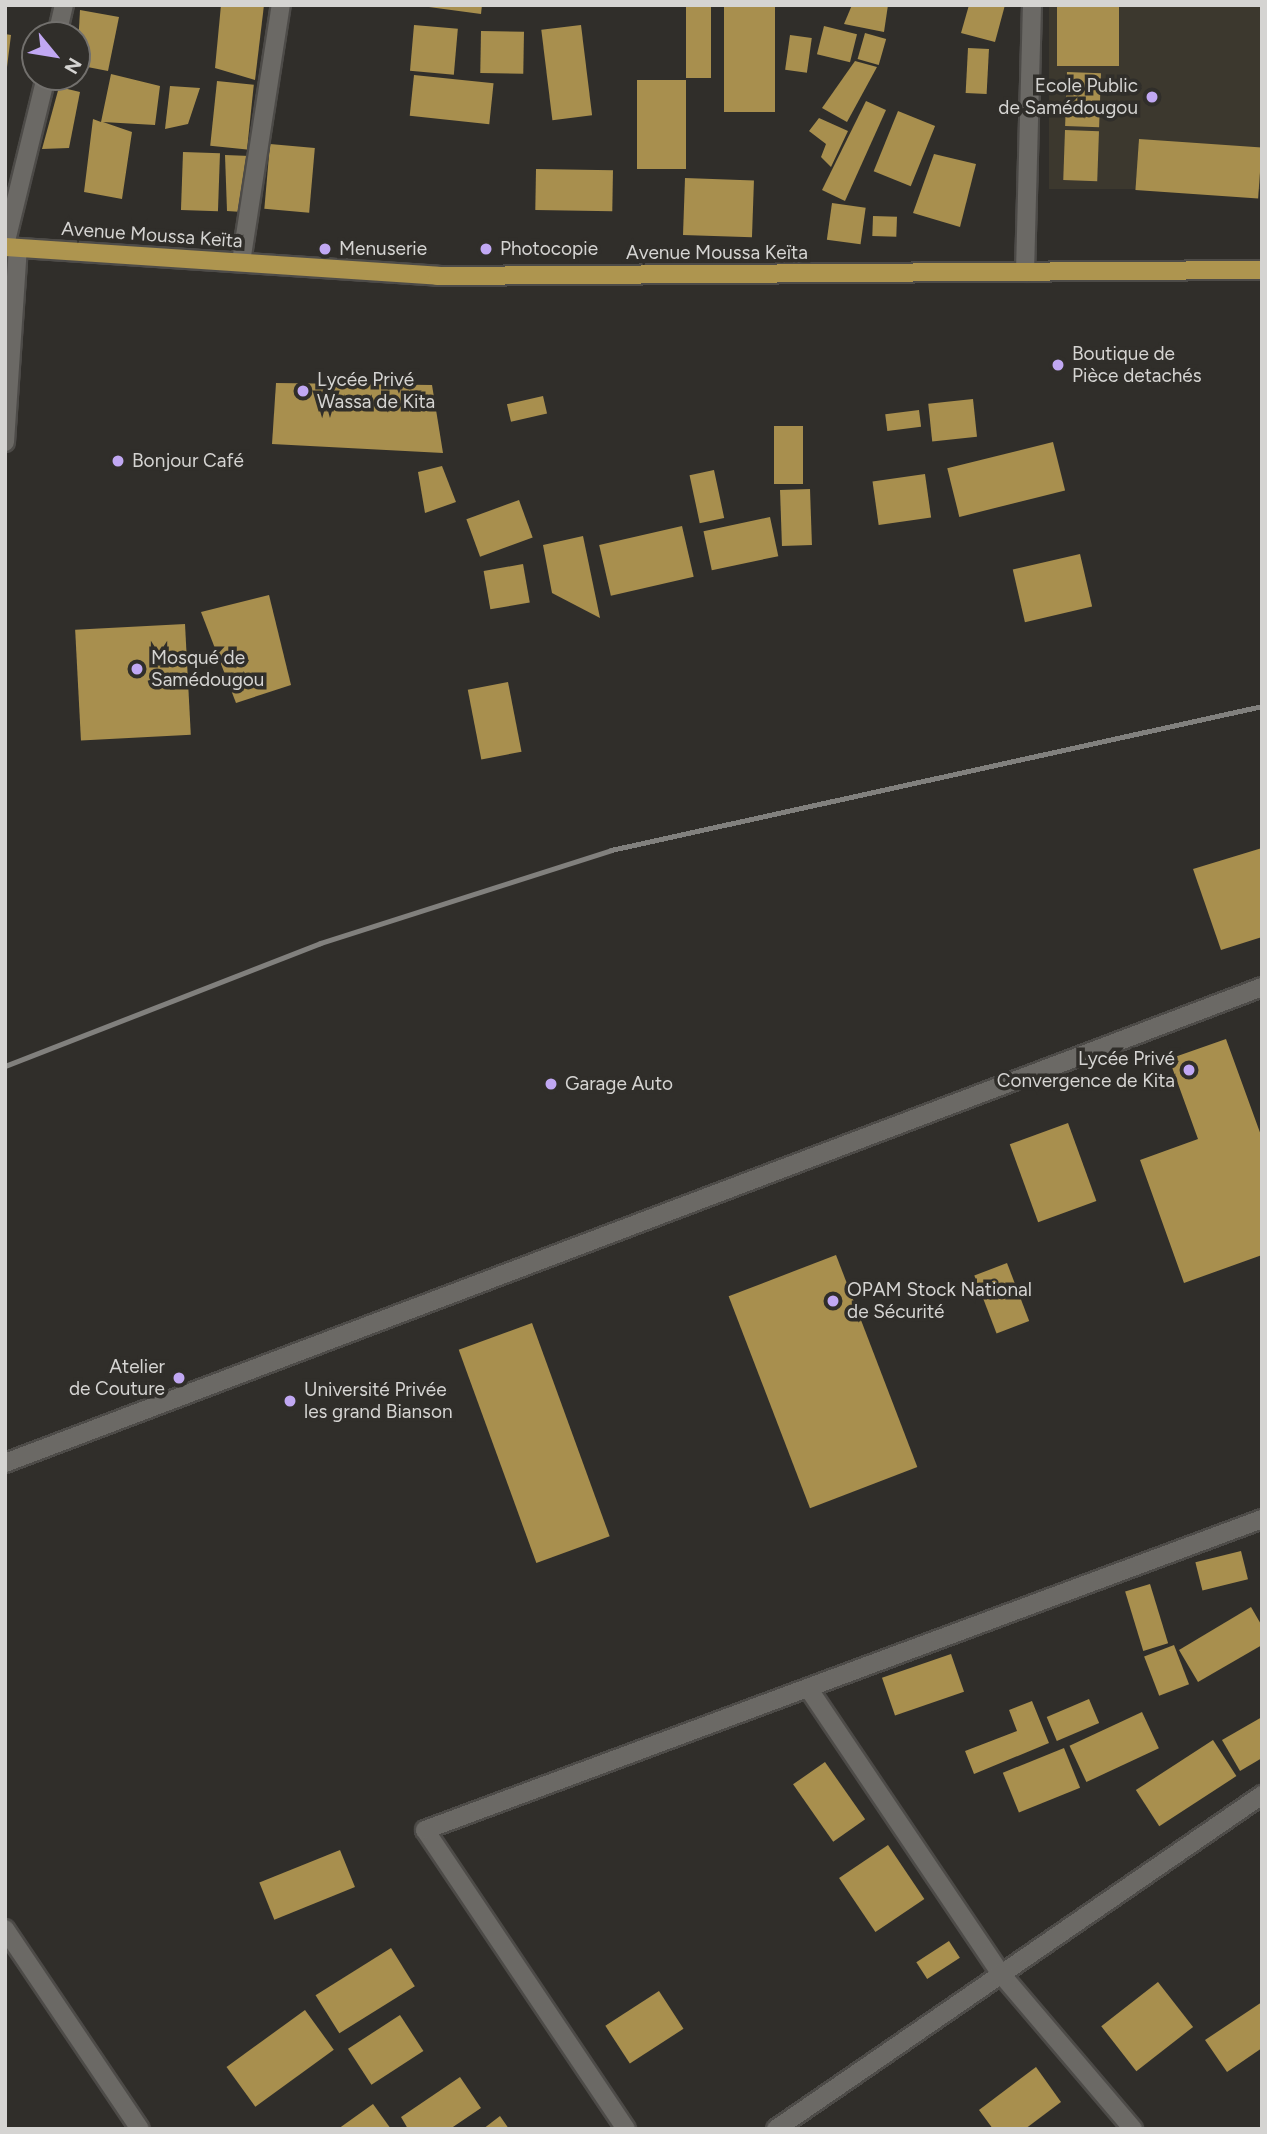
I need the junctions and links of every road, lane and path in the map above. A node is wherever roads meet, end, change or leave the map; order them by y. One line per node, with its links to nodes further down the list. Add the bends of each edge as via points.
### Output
1 (281, 5): 5 (street)
2 (1032, 5): 6 (street)
3 (43, 91): 4 (street)
4 (10, 246): 5 (main road, Avenue Moussa Keïta); 8 (street)
5 (241, 262): 6 (main road, Avenue Moussa Keïta, via 437,276)
6 (1025, 272): 7 (main road, Avenue Moussa Keïta)
7 (1261, 272)
8 (5, 442)
9 (1262, 987): 10 (street)
10 (5, 1463)
11 (1262, 1520): 12 (street)
12 (808, 1688): 15 (street); 17 (street, via 425,1830)
13 (1262, 1795): 15 (street)
14 (5, 1929): 16 (street)
15 (1001, 1974): 18 (street); 19 (street)
16 (140, 2129)
17 (626, 2129)
18 (776, 2129)
19 (1133, 2129)

